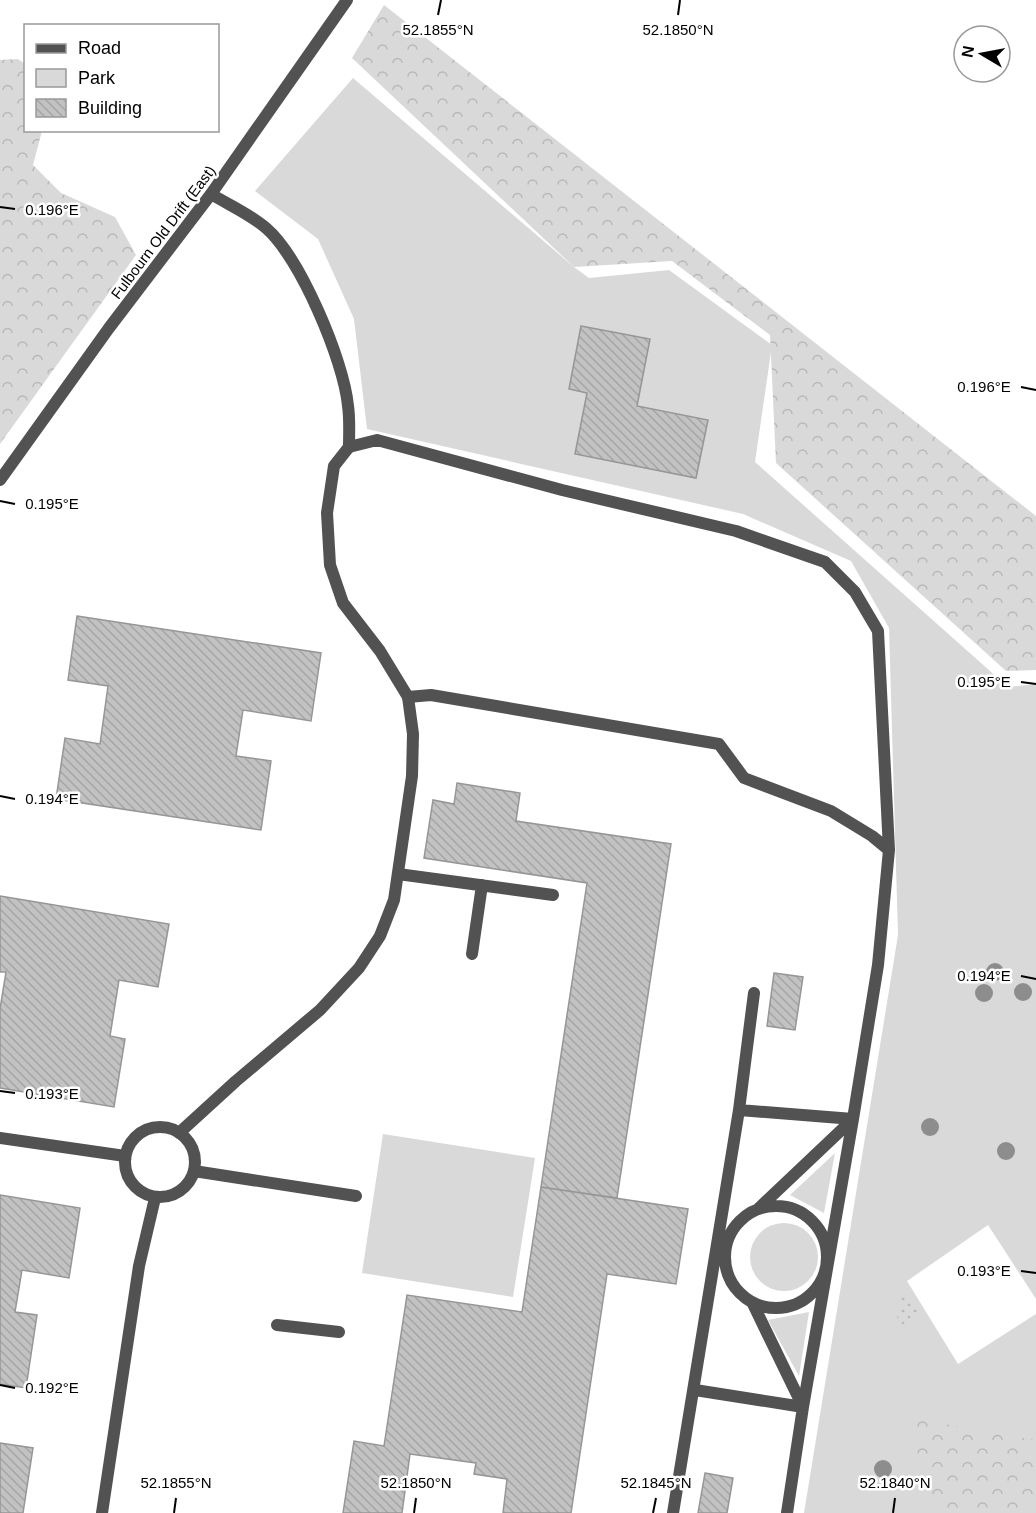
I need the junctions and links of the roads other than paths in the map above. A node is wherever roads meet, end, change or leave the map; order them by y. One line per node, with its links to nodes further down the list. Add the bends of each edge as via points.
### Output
1 (347, 0): 2 (street, Fulbourn Old Drift (East))
2 (211, 194): 3 (street, via 265,227 283,246 306,286 336,355 348,404); 4 (street, Fulbourn Old Drift (East))
3 (349, 447): 5 (street, via 334,466 327,513 330,565 344,603); 6 (street, via 376,440 736,531 825,562 855,592 878,631)
4 (0, 480)
5 (408, 697): 6 (street, via 431,695 719,744 744,778 831,811); 7 (street, via 413,734 412,776)
6 (889, 850): 13 (street, via 878,964)
7 (398, 874): 8 (street); 14 (street, via 394,900 380,936 359,968 320,1010)
8 (482, 885): 9 (street); 10 (street)
9 (553, 895)
10 (472, 954)
11 (754, 993): 12 (street)
12 (739, 1110): 13 (street); 25 (street)
13 (854, 1119): 20 (street); 21 (street)
14 (179, 1132): 16 (street, via 148,1129 135,1137); 17 (street, via 191,1145)
15 (0, 1138): 16 (street)
16 (125, 1156): 19 (street, via 126,1173 133,1185)
17 (194, 1172): 18 (street); 19 (street, via 183,1189)
18 (356, 1196)
19 (155, 1198): 27 (street, via 139,1266)
20 (757, 1210): 21 (street, via 774,1206 801,1213 816,1225); 22 (street, via 741,1219 729,1235 725,1252 728,1277)
21 (828, 1257): 22 (street, via 824,1276 810,1295 795,1305 770,1309); 26 (street)
22 (753, 1304): 26 (street)
23 (277, 1325): 24 (street)
24 (339, 1332)
25 (694, 1390): 26 (street); 28 (street)
26 (803, 1407): 29 (street)
27 (102, 1513)
28 (673, 1513)
29 (787, 1513)

